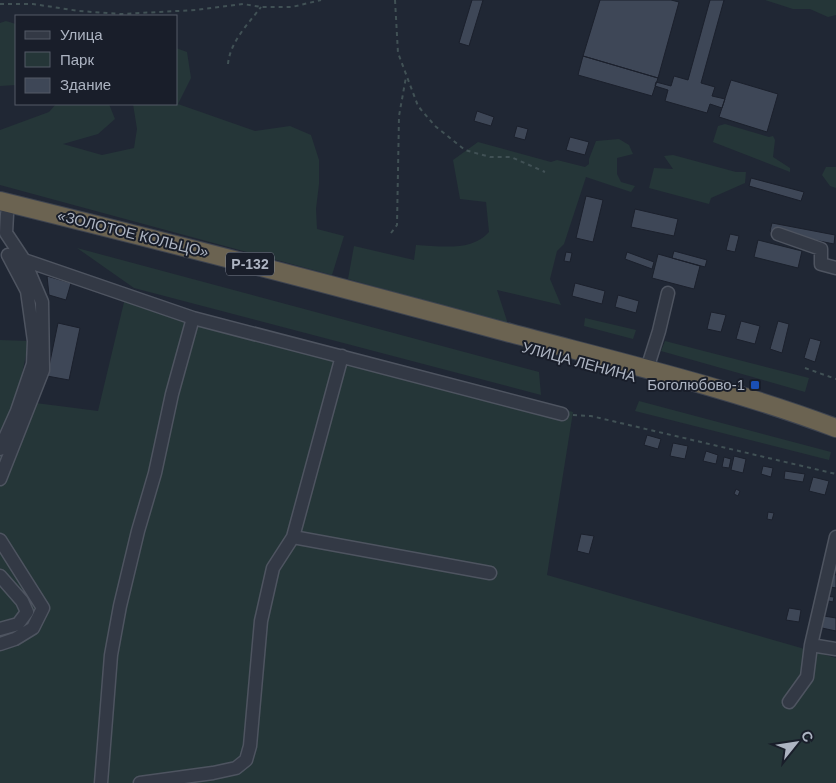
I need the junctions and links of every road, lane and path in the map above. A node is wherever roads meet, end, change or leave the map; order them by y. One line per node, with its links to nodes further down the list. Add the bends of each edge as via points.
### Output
1 (322, 0): 4 (path, via 292,7)
2 (394, 0): 6 (path, via 398,53)
3 (0, 4): 4 (path, via 33,4 121,14 243,4)
4 (261, 7): 5 (path, via 229,53)
5 (228, 64)
6 (406, 75): 7 (path, via 418,106 435,126 465,150 490,157 511,157); 9 (path, via 399,116 397,225)
7 (545, 172)
8 (2, 209): 11 (street); 16 (highway, «ЗОЛОТОЕ КОЛЬЦО» / Р-132)
9 (391, 233)
10 (778, 234): 13 (street, via 821,249 821,264)
11 (8, 254): 12 (street); 23 (street, via 27,291 34,349 33,364)
12 (24, 260): 15 (street); 25 (street, via 42,302 43,370)
13 (836, 268)
14 (668, 293): 19 (street)
15 (193, 318): 17 (street); 36 (street, via 120,606 111,655)
16 (497, 335): 19 (highway, УЛИЦА ЛЕНИНА / Р-132); 22 (highway, УЛИЦА ЛЕНИНА / Р-132, via 785,419)
17 (342, 356): 21 (street); 26 (street)
18 (805, 368): 20 (path)
19 (646, 369): 22 (highway, УЛИЦА ЛЕНИНА / Р-132, via 785,409)
20 (836, 378)
21 (562, 414): 24 (path, via 591,416)
22 (836, 429)
23 (0, 449)
24 (836, 474)
25 (0, 479)
26 (293, 537): 29 (street); 37 (street, via 274,568 261,621 246,760 236,768 213,773)
27 (836, 537): 33 (street)
28 (0, 540): 32 (street, via 43,608 33,628)
29 (490, 573)
30 (0, 576): 31 (street, via 22,601 27,612 18,624)
31 (0, 629)
32 (0, 644)
33 (811, 645): 34 (street); 35 (street, via 807,677)
34 (836, 649)
35 (789, 702)
36 (101, 783)
37 (140, 783)

